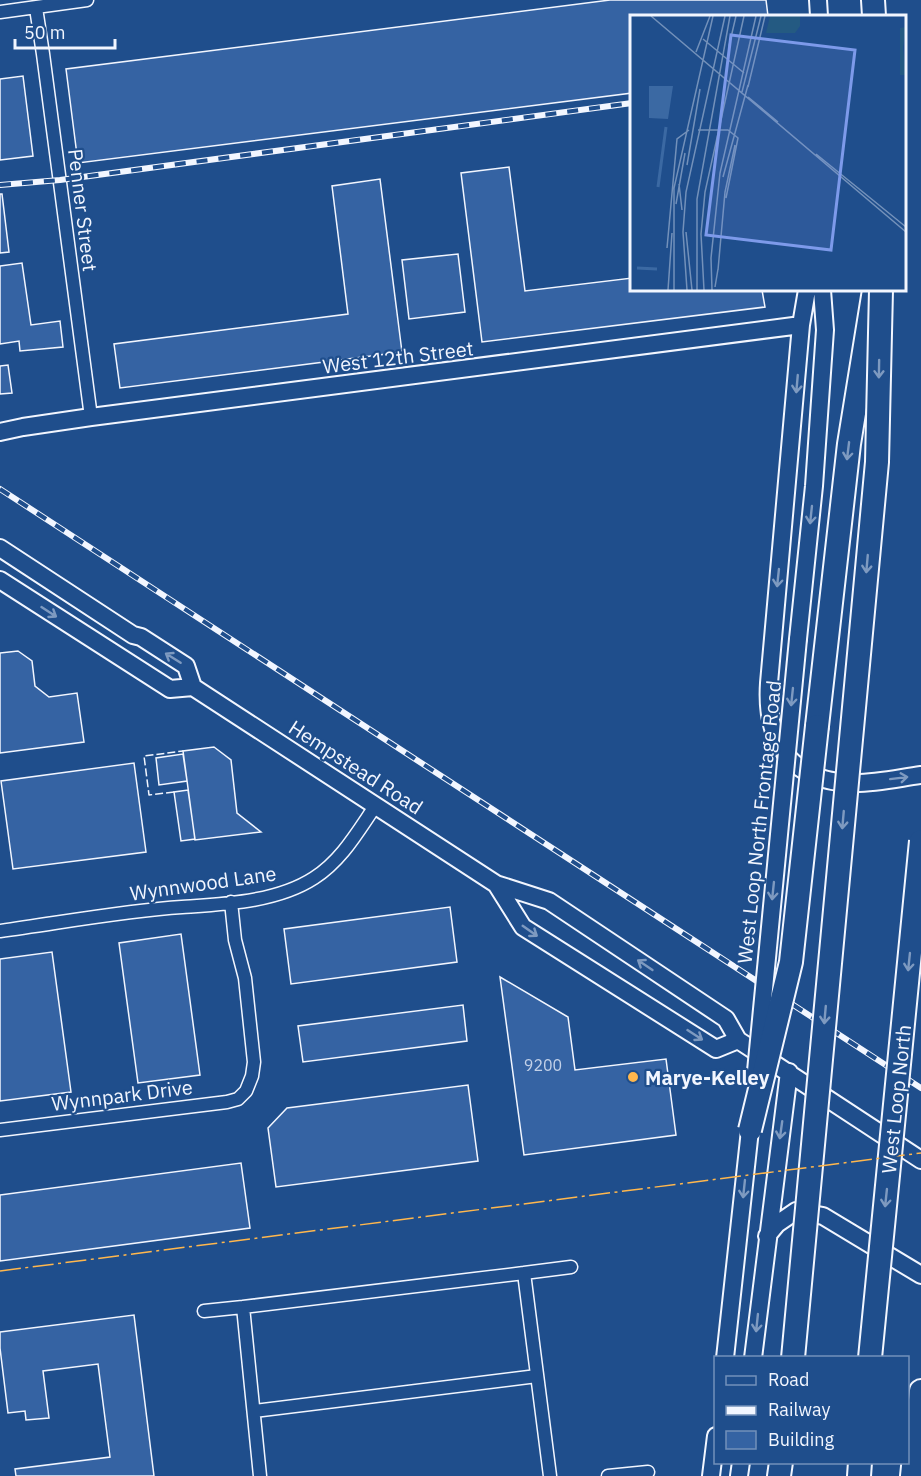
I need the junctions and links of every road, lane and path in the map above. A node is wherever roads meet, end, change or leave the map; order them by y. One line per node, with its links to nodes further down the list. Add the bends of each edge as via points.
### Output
1 (87, 0): 4 (street)
2 (818, 0): 6 (main road)
3 (873, 0): 7 (highway)
4 (36, 8): 5 (street); 13 (street, Penner Street)
5 (0, 12)
6 (819, 15)
7 (874, 15)
8 (807, 291): 12 (main road)
9 (822, 291): 27 (main road, West Loop North Frontage Road, one-way to 27, bridge, via 825,330 814,486)
10 (874, 291): 27 (highway, one-way to 27, bridge, via 849,444 791,962)
11 (881, 291): 37 (highway, one-way to 37, bridge, via 877,462)
12 (801, 325): 13 (main road, West 12th Street); 18 (main road, one-way to 18, via 767,705 771,725 797,766 823,780 853,784)
13 (90, 417): 14 (main road, West 12th Street)
14 (0, 432)
15 (0, 549): 17 (main road, Hempstead Road, one-way to 15, via 186,666)
16 (0, 580): 17 (main road, Hempstead Road, one-way to 17, via 170,689)
17 (193, 687): 19 (main road, Hempstead Road)
18 (921, 775)
19 (376, 805): 21 (main road, Hempstead Road); 22 (street, Wynnwood Lane, via 340,856 315,877 274,895)
20 (921, 841): 38 (highway, West Loop North, one-way to 38, bridge)
21 (496, 884): 24 (main road, Hempstead Road, one-way to 21, via 726,1019 549,901); 24 (main road, Hempstead Road, one-way to 24, via 523,927 716,1049)
22 (231, 902): 23 (street, Wynnwood Lane); 26 (street, Wynnpark Drive, via 252,1041 252,1076 238,1099)
23 (0, 931)
24 (738, 1040): 25 (main road, Hempstead Road)
25 (789, 1072): 28 (main road, Hempstead Road); 29 (main road, one-way to 29)
26 (0, 1130)
27 (750, 1130): 35 (main road, West Loop North Frontage Road, one-way to 35)
28 (921, 1160)
29 (766, 1236): 32 (main road, via 796,1211 823,1216); 36 (main road, one-way to 36)
30 (571, 1267): 31 (street)
31 (524, 1273): 33 (street); 39 (street)
32 (921, 1275)
33 (243, 1307): 34 (street); 41 (street)
34 (204, 1311)
35 (725, 1356)
36 (753, 1356)
37 (793, 1356)
38 (870, 1356)
39 (537, 1376): 41 (street); 45 (street)
40 (921, 1392): 48 (highway)
41 (254, 1411): 44 (street)
42 (714, 1452): 47 (main road)
43 (648, 1472): 46 (street)
44 (260, 1476)
45 (550, 1476)
46 (608, 1476)
47 (711, 1476)
48 (912, 1476)

